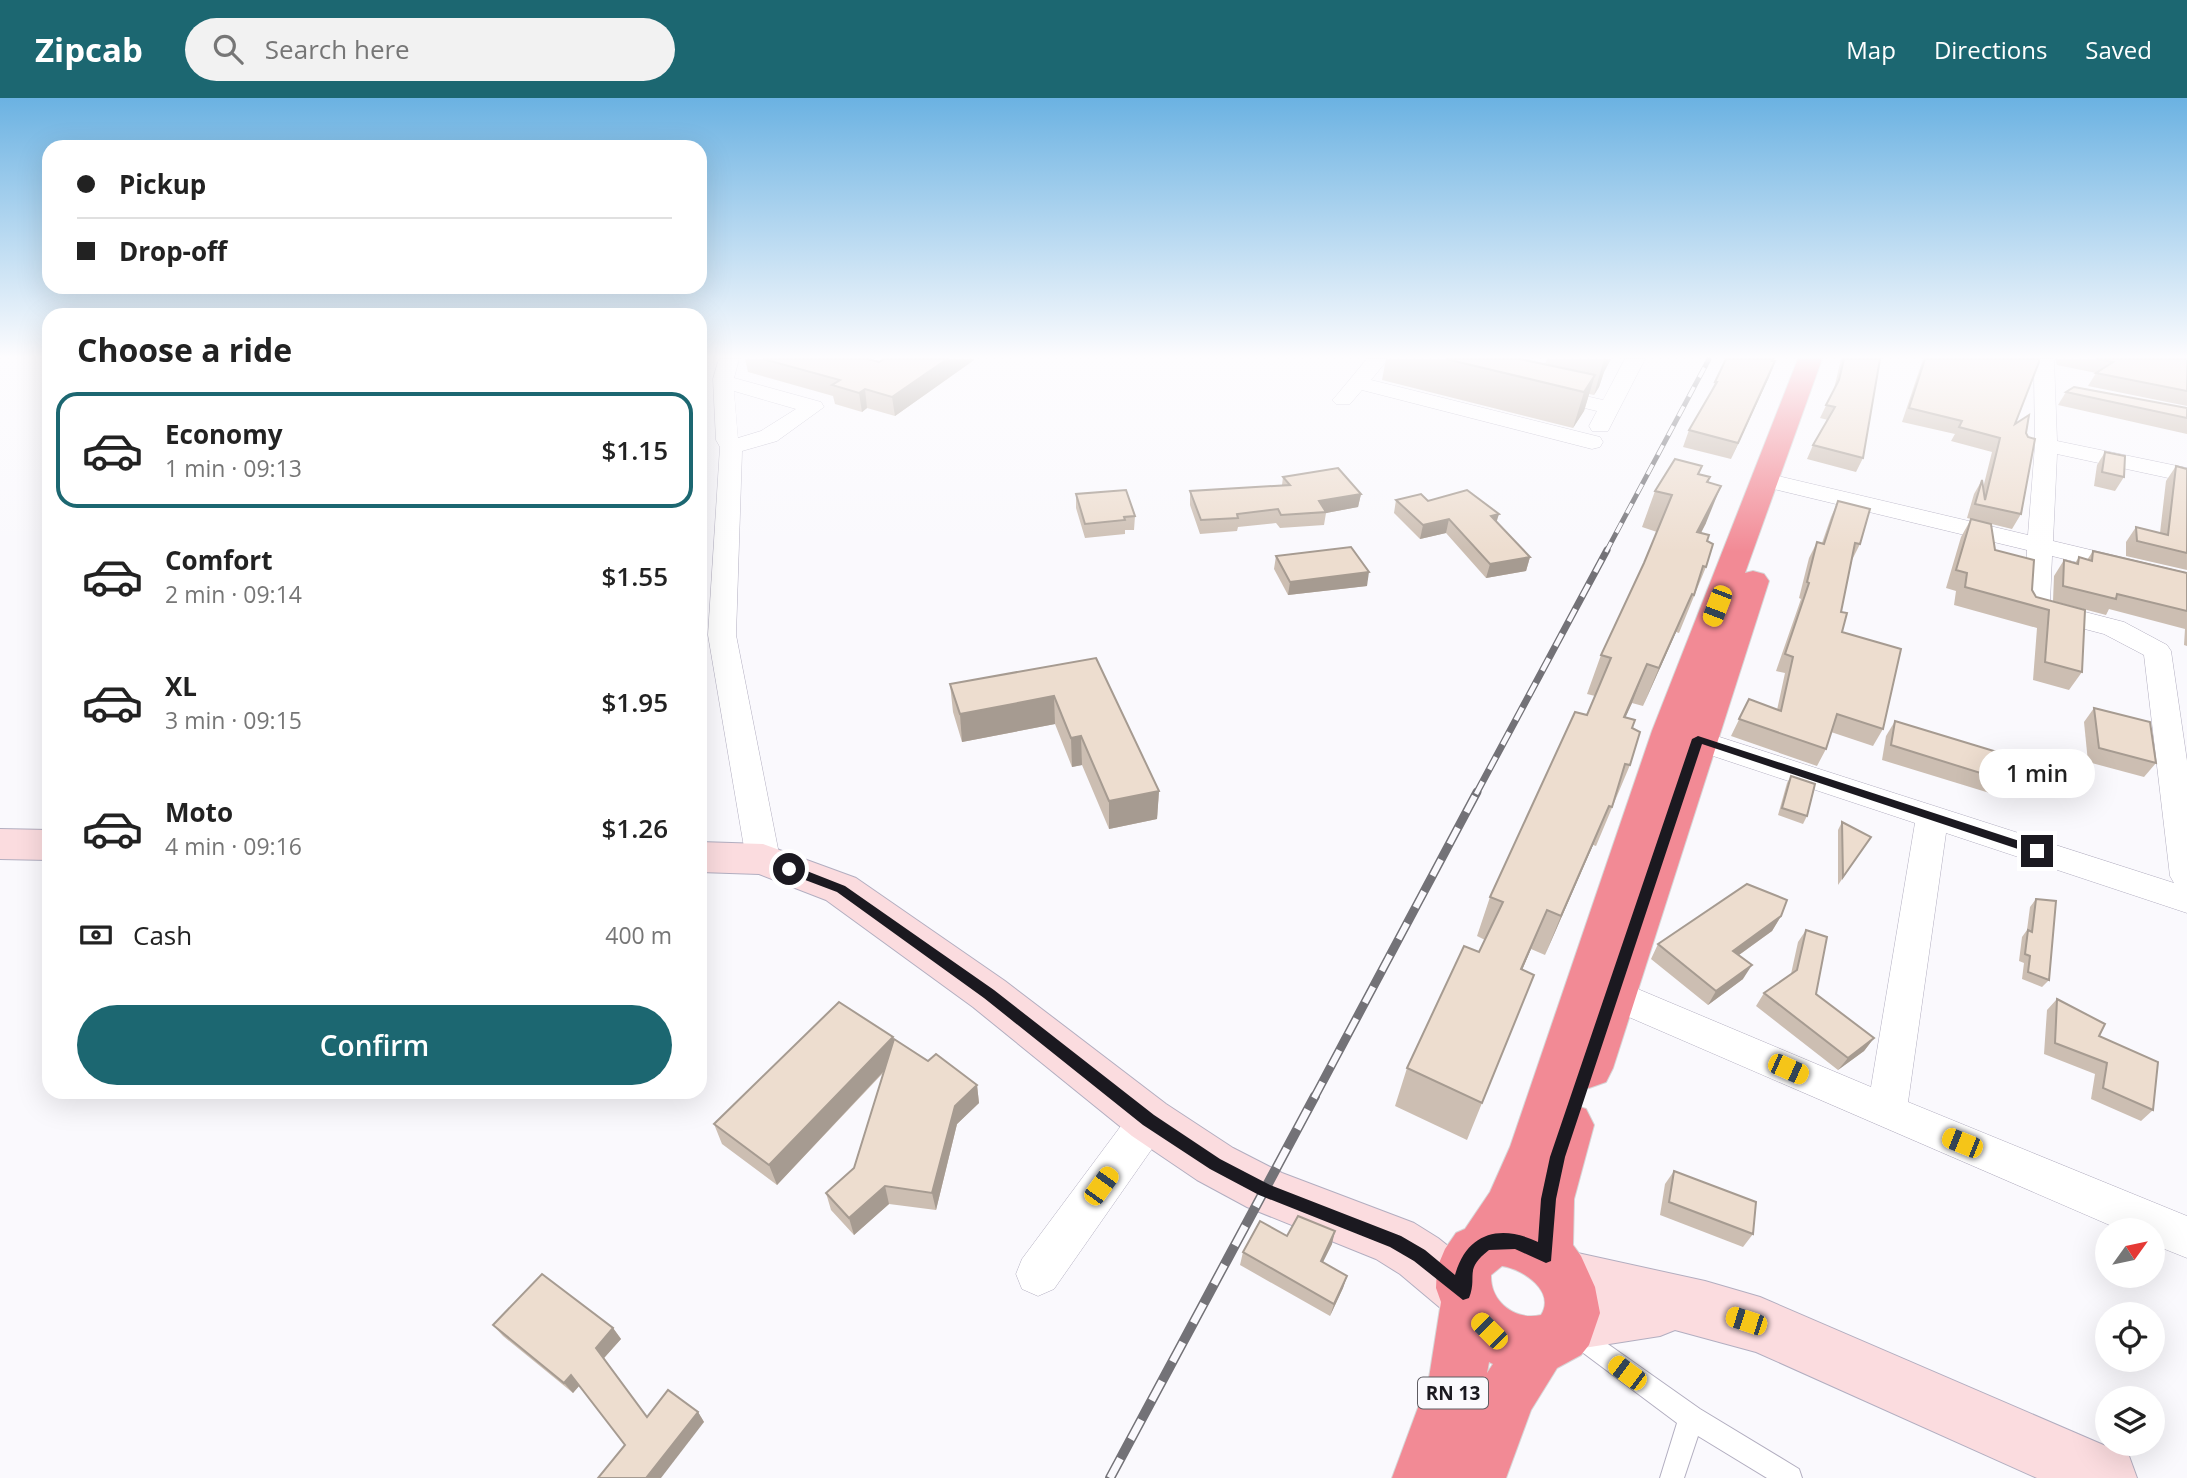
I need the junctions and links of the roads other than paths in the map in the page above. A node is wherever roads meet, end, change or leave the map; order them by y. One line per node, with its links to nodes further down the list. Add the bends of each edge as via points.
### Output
1 (726, 423): 9 (street)
2 (788, 423): 9 (street, via 769,436)
3 (1507, 423): 4 (street, via 1590,446)
4 (1602, 423)
5 (1791, 423): 11 (highway, RN 13)
6 (1798, 423): 11 (highway, RN 13)
7 (2045, 423): 8 (street)
8 (2046, 445): 10 (street); 12 (street)
9 (731, 447): 20 (street, via 722,635)
10 (2187, 475)
11 (1774, 482): 12 (street); 14 (highway, RN 13, via 1731,650)
12 (2038, 545): 13 (street); 15 (street, via 2036,608 2114,628 2157,650)
13 (2187, 581)
14 (1684, 735): 16 (street); 23 (highway, RN 13); 27 (highway, RN 13, via 1535,1149)
15 (2178, 747): 21 (street)
16 (1932, 817): 22 (street); 24 (street)
17 (0, 844): 18 (street)
18 (42, 845)
19 (707, 857): 20 (street)
20 (762, 859): 25 (street, via 841,889 989,994)
21 (2187, 876)
22 (2187, 900)
23 (1614, 993): 24 (street); 29 (highway, RN 13, via 1548,1199)
24 (1887, 1112): 26 (street)
25 (1149, 1120): 27 (street, via 1215,1164 1265,1190 1395,1241 1419,1256); 28 (street)
26 (2187, 1237)
27 (1472, 1273): 29 (highway, via 1499,1240 1531,1247); 29 (highway, via 1477,1318 1505,1340 1522,1346); 32 (highway, RN 13, via 1458,1378)
28 (1038, 1274)
29 (1557, 1306): 30 (lane); 31 (street, via 1679,1304 1760,1325); 33 (highway, RN 13, via 1508,1394)
30 (1690, 1418): 34 (lane); 35 (lane)
31 (2101, 1477)
32 (1422, 1478)
33 (1476, 1478)
34 (1672, 1478)
35 (1790, 1478)

